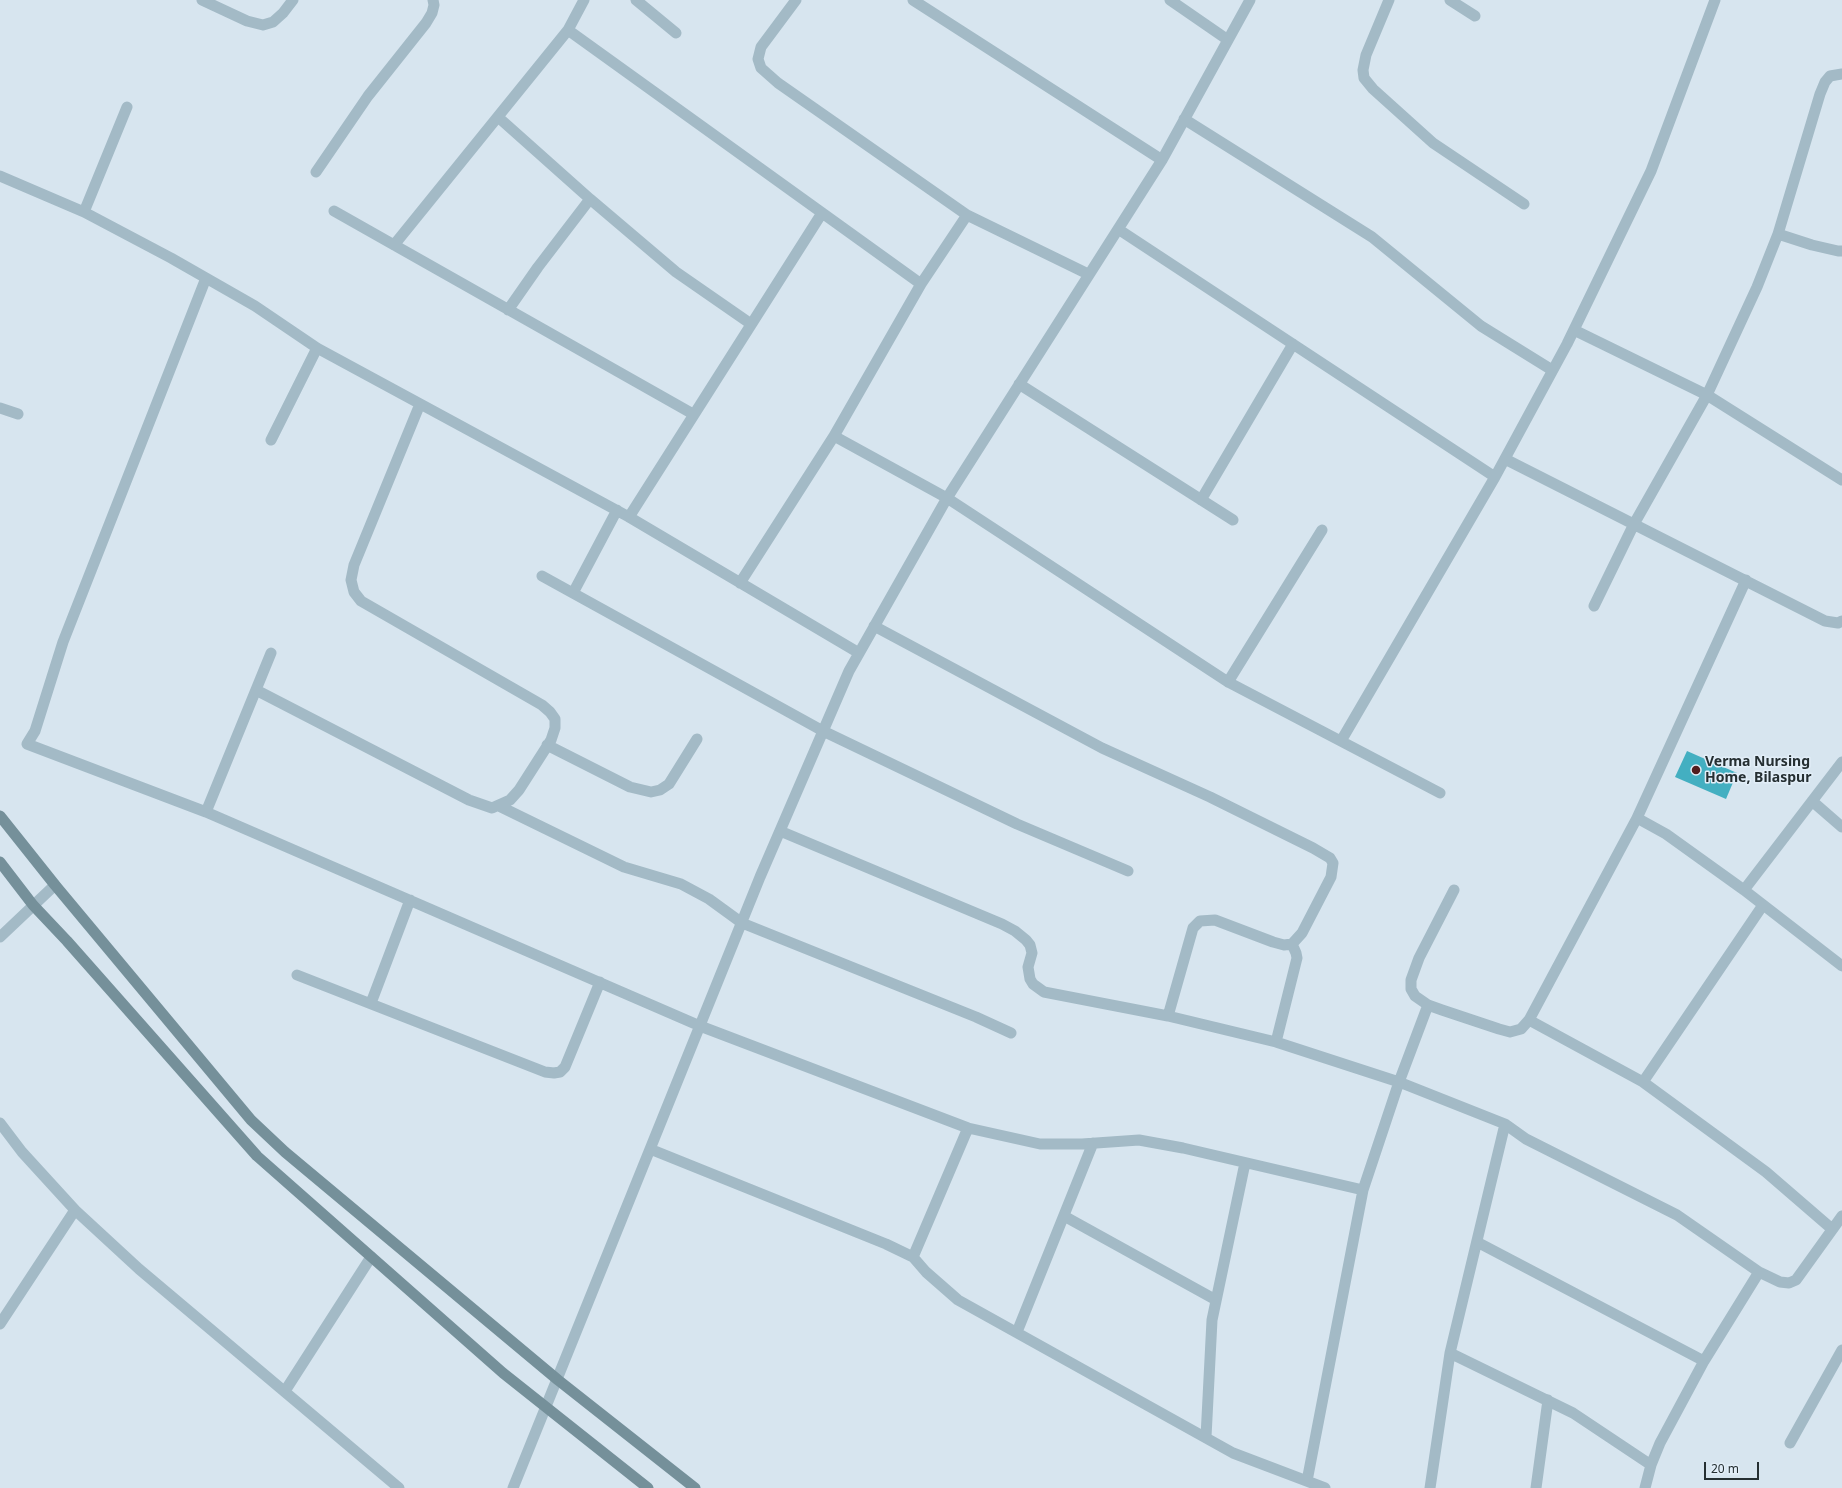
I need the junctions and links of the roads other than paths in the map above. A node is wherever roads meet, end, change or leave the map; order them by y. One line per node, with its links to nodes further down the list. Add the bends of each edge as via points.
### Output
1 (202, 0): 2 (street, via 247,21 263,25 273,22)
2 (293, 0)
3 (433, 0): 22 (street, via 432,13 426,23 368,96)
4 (584, 0): 14 (street)
5 (636, 0): 15 (street)
6 (796, 0): 29 (street, via 761,47 758,59 761,68 778,83)
7 (913, 0): 21 (street)
8 (1170, 0): 16 (street)
9 (1250, 0): 16 (street)
10 (1389, 0): 25 (street, via 1366,55 1364,78 1433,143)
11 (1450, 0): 13 (street)
12 (1715, 0): 39 (street, via 1650,171)
13 (1475, 16)
14 (568, 30): 19 (street); 28 (street)
15 (676, 32)
16 (1228, 40): 20 (street)
17 (1842, 74): 31 (street, via 1830,76 1820,94)
18 (127, 107): 27 (street)
19 (498, 117): 24 (street); 32 (street)
20 (1184, 119): 21 (street); 42 (street, via 1372,237 1486,329)
21 (1162, 160): 30 (street)
22 (316, 172)
23 (0, 176): 27 (street)
24 (590, 199): 37 (street); 38 (street, via 676,272)
25 (1524, 204)
26 (334, 211): 32 (street)
27 (84, 212): 35 (street)
28 (822, 213): 36 (street); 38 (street)
29 (967, 215): 34 (street); 36 (street)
30 (1118, 229): 34 (street); 40 (street)
31 (1778, 234): 33 (street); 44 (street, via 1757,287)
32 (394, 245): 37 (street)
33 (1842, 251)
34 (1088, 274): 43 (street)
35 (206, 278): 41 (street, via 255,306); 80 (street, via 63,642 35,731 27,744)
36 (921, 284): 49 (street)
37 (508, 310): 48 (street)
38 (751, 324): 48 (street)
39 (1574, 330): 42 (street); 44 (street)
40 (1293, 344): 52 (street); 55 (street)
41 (317, 348): 45 (street); 50 (street)
42 (1552, 370): 51 (street)
43 (1019, 384): 54 (street); 55 (street)
44 (1707, 395): 53 (street); 59 (street)
45 (420, 404): 56 (street); 75 (street, via 354,565 350,580 354,592 361,601 542,705 555,720 555,728)
46 (0, 408): 47 (street)
47 (18, 414)
48 (693, 414): 57 (street)
49 (834, 436): 54 (street); 63 (street)
50 (271, 440)
51 (1505, 459): 52 (street); 59 (street)
52 (1495, 477): 74 (street)
53 (1842, 480)
54 (947, 498): 67 (street); 70 (street)
55 (1201, 500): 58 (street)
56 (617, 510): 57 (street); 64 (street)
57 (629, 517): 63 (street)
58 (1233, 520)
59 (1634, 524): 62 (street); 65 (street)
60 (1322, 530): 70 (street)
61 (542, 576): 64 (street)
62 (1746, 580): 66 (street, via 1825,621); 82 (street)
63 (740, 583): 69 (street)
64 (573, 593): 72 (street)
65 (1594, 606)
66 (1842, 621)
67 (874, 626): 69 (street); 95 (street, via 1102,748 1324,853 1333,863 1330,877 1302,933)
68 (272, 653): 71 (street)
69 (859, 653): 72 (street)
70 (1228, 682): 74 (street)
71 (256, 690): 79 (street, via 470,800 492,808); 80 (street)
72 (823, 731): 84 (street); 86 (street, via 1018,824)
73 (697, 739): 75 (street, via 670,784 651,792 630,787)
74 (1341, 741): 77 (street)
75 (547, 745): 79 (street, via 519,790 510,800)
76 (1842, 762): 78 (street)
77 (1440, 793)
78 (1812, 801): 83 (street); 89 (street)
79 (499, 806): 93 (street, via 624,867 681,884 710,898)
80 (206, 812): 90 (street)
81 (0, 816): 87 (main road)
82 (1637, 818): 89 (street, via 1666,834); 102 (street)
83 (1842, 827)
84 (780, 831): 93 (street); 101 (street, via 1014,931 1030,945 1030,979 1044,992)
85 (0, 862): 91 (main road)
86 (1128, 870)
87 (55, 885): 91 (street); 129 (main road, via 251,1120 285,1152)
88 (1454, 890): 100 (street, via 1419,958 1411,980 1411,989 1415,996)
89 (1744, 890): 92 (street)
90 (410, 900): 98 (street); 99 (street)
91 (33, 905): 94 (street); 120 (main road, via 257,1156)
92 (1763, 905): 96 (street); 107 (street)
93 (742, 923): 103 (street); 104 (street)
94 (0, 937)
95 (1292, 944): 101 (street, via 1273,942 1215,920 1200,922 1193,928 1188,940); 105 (street, via 1297,958)
96 (1842, 966)
97 (297, 975): 99 (street)
98 (600, 982): 99 (street, via 565,1067 554,1073 545,1072); 103 (street)
99 (371, 1003)
100 (1428, 1005): 102 (street, via 1510,1032 1521,1029); 106 (street)
101 (1168, 1016): 105 (street)
102 (1529, 1020): 107 (street)
103 (700, 1026): 110 (street); 112 (street)
104 (1011, 1033)
105 (1276, 1042): 106 (street)
106 (1399, 1082): 109 (street); 114 (street)
107 (1643, 1082): 118 (street, via 1766,1172)
108 (0, 1124): 115 (street)
109 (1505, 1124): 119 (street); 122 (street, via 1526,1139 1677,1215)
110 (968, 1128): 111 (street, via 1040,1144); 121 (street)
111 (1093, 1143): 113 (street, via 1139,1140); 116 (street)
112 (650, 1149): 121 (street); 129 (street)
113 (1245, 1163): 114 (street); 123 (street)
114 (1363, 1190): 136 (street)
115 (75, 1210): 124 (street); 130 (street, via 139,1270)
116 (1064, 1216): 123 (street); 125 (street)
117 (1842, 1216): 118 (street)
118 (1832, 1229): 122 (street, via 1796,1280 1790,1283 1780,1282)
119 (1477, 1242): 127 (street); 128 (street)
120 (371, 1257): 130 (street); 132 (main road)
121 (913, 1257): 125 (street, via 958,1300)
122 (1759, 1272): 128 (street)
123 (1216, 1300): 133 (street, via 1212,1320)
124 (1, 1318)
125 (1017, 1332): 133 (street)
126 (1842, 1350): 134 (street)
127 (1450, 1353): 131 (street); 142 (street)
128 (1704, 1361): 135 (street)
129 (558, 1380): 132 (street); 140 (main road)
130 (284, 1391): 137 (street)
131 (1548, 1400): 135 (street, via 1573,1413); 143 (street)
132 (546, 1408): 138 (street); 139 (main road)
133 (1206, 1437): 136 (street, via 1233,1453)
134 (1790, 1443)
135 (1651, 1465): 144 (street)
136 (1307, 1481): 141 (street)
137 (394, 1486)
138 (513, 1488)
139 (648, 1488)
140 (695, 1488)
141 (1325, 1488)
142 (1430, 1488)
143 (1536, 1488)
144 (1644, 1488)

